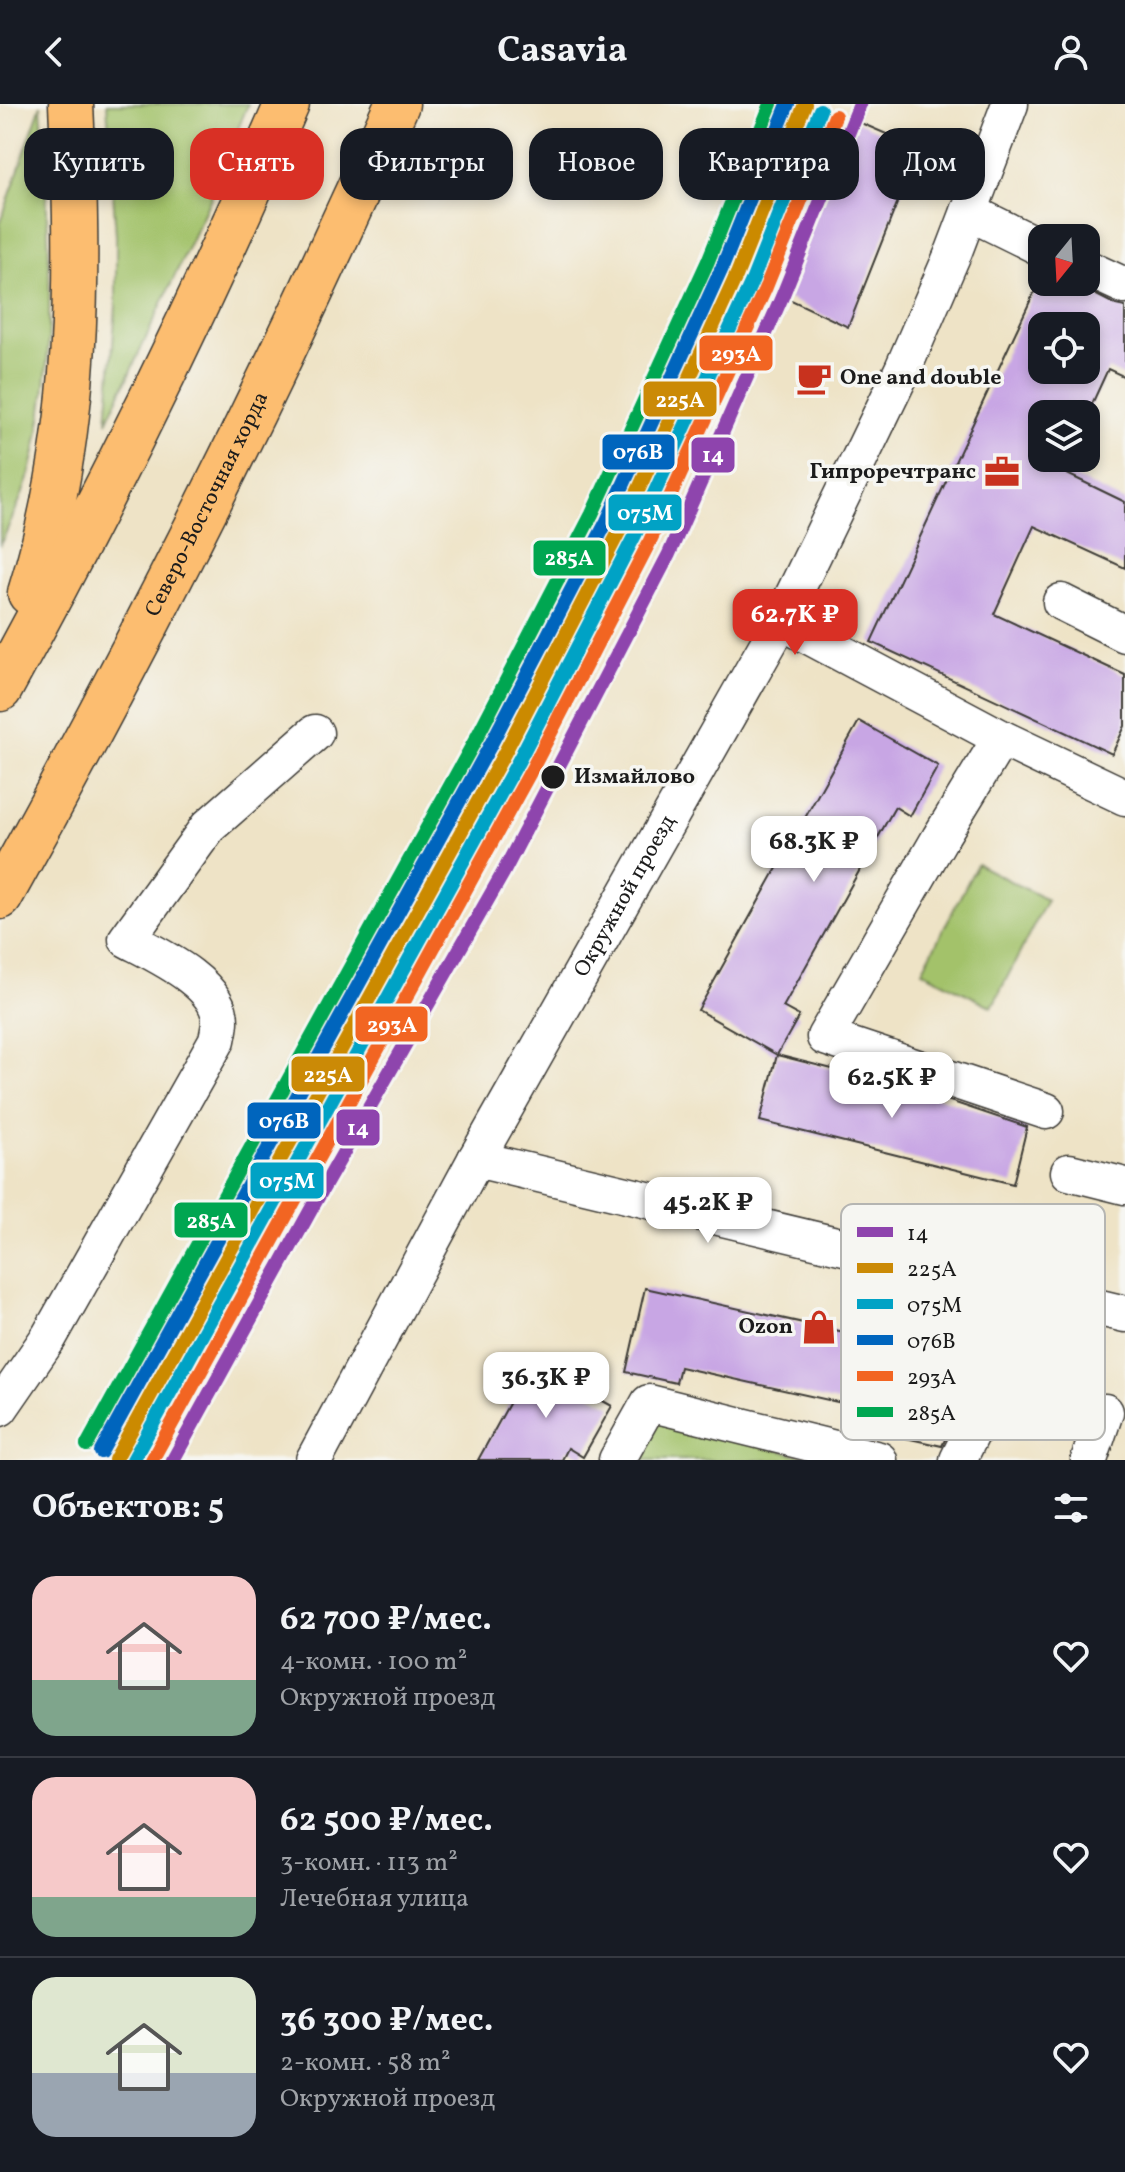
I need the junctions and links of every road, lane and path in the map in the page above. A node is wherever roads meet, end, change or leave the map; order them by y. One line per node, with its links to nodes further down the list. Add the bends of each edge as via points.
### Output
1 (71, 104): 12 (main road, via 75,346 64,454 45,545)
2 (287, 104): 12 (main road, via 226,246 110,483)
3 (397, 104): 16 (main road, Северо-Восточная хорда, via 199,520)
4 (1010, 104): 5 (street, Окружной проезд)
5 (969, 212): 6 (street); 10 (street, Окружной проезд, via 890,396)
6 (1028, 241)
7 (1100, 274): 8 (street)
8 (1125, 286)
9 (1061, 602): 11 (street)
10 (781, 621): 14 (street); 18 (street, Окружной проезд)
11 (1125, 634)
12 (1, 687)
13 (315, 733): 24 (street, via 208,827 127,939 185,970 211,999 220,1018 217,1040 49,1337)
14 (1001, 738): 15 (street); 17 (street, via 825,1037)
15 (1124, 795)
16 (0, 897)
17 (1046, 1111)
18 (476, 1159): 21 (street); 27 (street, Окружной проезд)
19 (1069, 1172): 20 (street)
20 (1125, 1186)
21 (841, 1246)
22 (1105, 1309): 23 (street)
23 (1125, 1314)
24 (0, 1408)
25 (968, 1440): 30 (street)
26 (1096, 1440): 31 (street)
27 (314, 1460)
28 (617, 1460): 29 (street, via 649,1403)
29 (879, 1460)
30 (958, 1460)
31 (1089, 1460)

